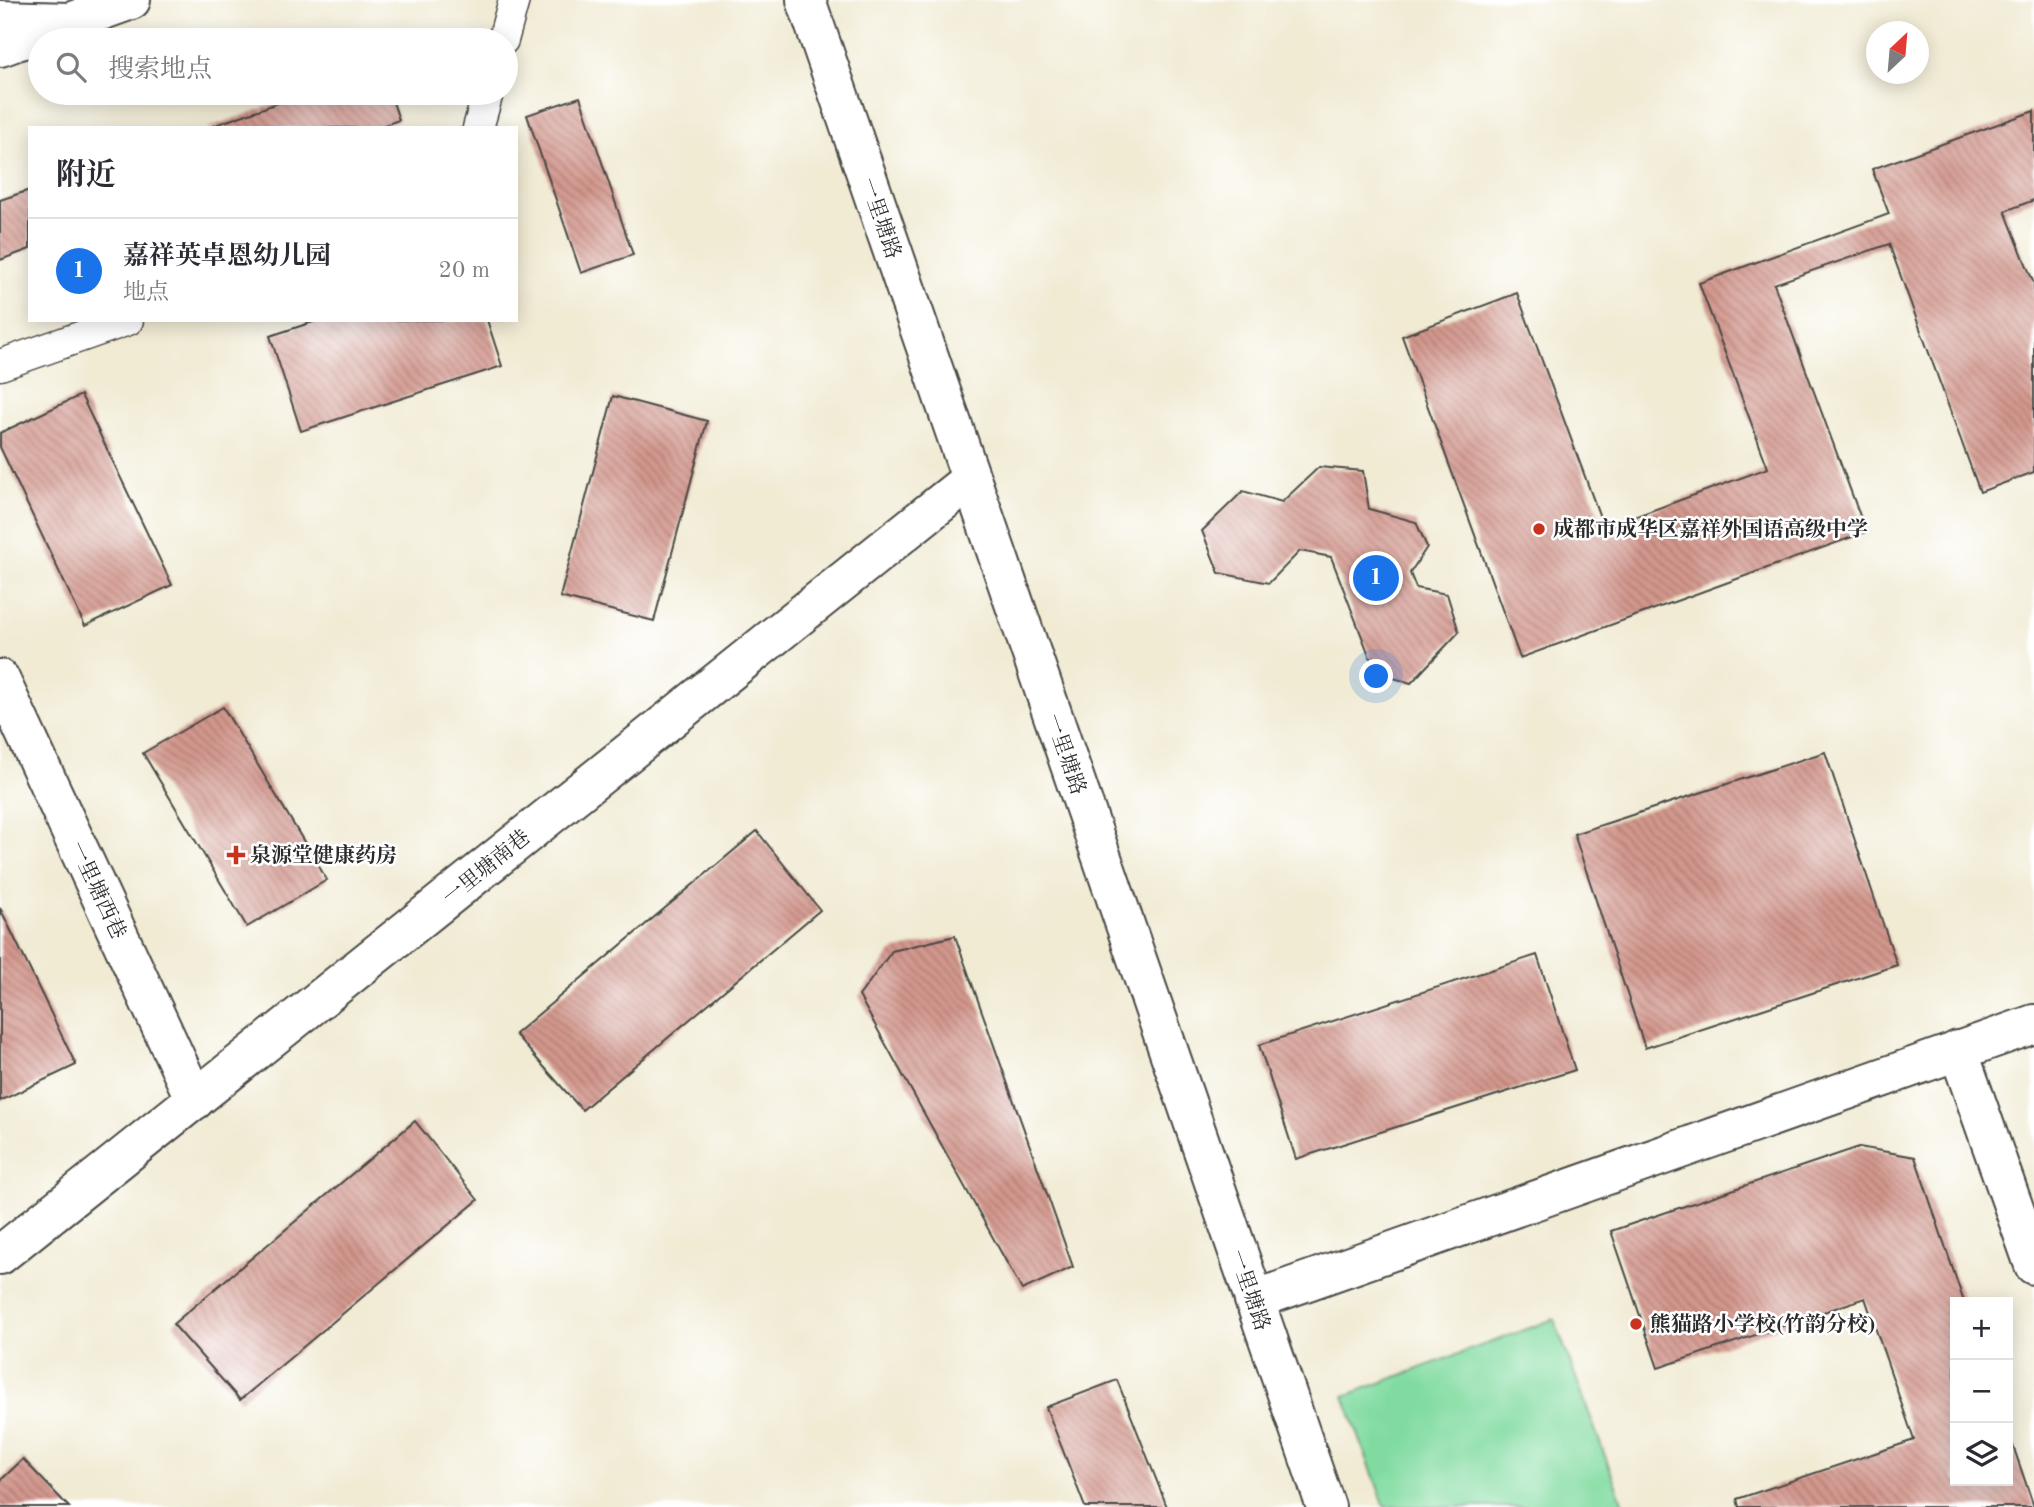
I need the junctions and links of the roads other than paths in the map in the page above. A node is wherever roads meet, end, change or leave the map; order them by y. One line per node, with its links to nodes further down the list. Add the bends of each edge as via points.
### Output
1 (131, 0): 5 (street)
2 (514, 0): 7 (street)
3 (806, 0): 14 (street, 一里塘路)
4 (0, 20): 5 (street)
5 (69, 22): 6 (street)
6 (52, 28)
7 (506, 28)
8 (28, 37): 9 (street)
9 (0, 47)
10 (485, 105): 11 (street)
11 (479, 126)
12 (122, 322): 13 (street)
13 (0, 365)
14 (971, 479): 18 (street, 一里塘南巷); 21 (street, 一里塘路)
15 (0, 679): 18 (street, 一里塘西巷)
16 (2034, 1024): 17 (street)
17 (1958, 1050): 20 (street); 21 (street)
18 (195, 1100): 19 (street, 一里塘南巷)
19 (0, 1255)
20 (2034, 1265)
21 (1254, 1300): 22 (street, 一里塘路)
22 (1326, 1507)

